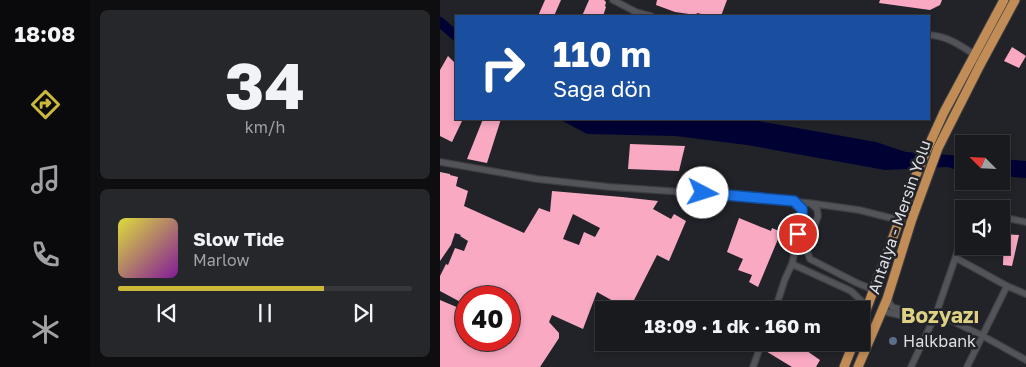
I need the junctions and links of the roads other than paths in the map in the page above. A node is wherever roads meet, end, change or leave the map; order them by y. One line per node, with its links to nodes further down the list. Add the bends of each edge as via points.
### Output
1 (614, 0): 4 (street)
2 (1004, 0): 6 (highway, Antalya - Mersin Yolu)
3 (1015, 0): 7 (highway, Antalya - Mersin Yolu)
4 (647, 15)
5 (930, 35): 6 (street, via 947,38)
6 (975, 54): 7 (highway, Antalya - Mersin Yolu, via 944,112)
7 (934, 147): 12 (highway, Antalya - Mersin Yolu, via 916,175); 20 (highway, Antalya - Mersin Yolu, via 927,179)
8 (440, 162): 9 (street, via 536,179)
9 (794, 201): 10 (street); 16 (street, via 802,209 802,220)
10 (809, 202): 12 (street); 18 (street, via 817,209 818,216 807,251 810,259)
11 (1010, 219): 13 (street)
12 (899, 220): 18 (highway, Antalya - Mersin Yolu)
13 (1026, 222)
14 (957, 255): 15 (street)
15 (956, 258): 17 (street); 26 (street)
16 (792, 264): 21 (street); 22 (street, via 851,291)
17 (1007, 286): 19 (street); 27 (street)
18 (874, 290): 20 (highway, via 884,294); 23 (highway, Antalya - Mersin Yolu)
19 (1026, 294)
20 (886, 299): 25 (highway, Antalya - Mersin Yolu); 26 (street, via 892,306 916,314)
21 (777, 301)
22 (862, 301)
23 (870, 301)
24 (870, 308): 25 (highway, via 873,312)
25 (882, 311): 26 (street, via 921,320); 33 (highway, Antalya - Mersin Yolu)
26 (936, 314): 27 (street); 34 (street)
27 (983, 336): 30 (street); 35 (street)
28 (759, 351): 31 (street)
29 (850, 351): 32 (highway)
30 (1026, 360)
31 (753, 367)
32 (844, 367)
33 (858, 367)
34 (911, 367)
35 (967, 367)

